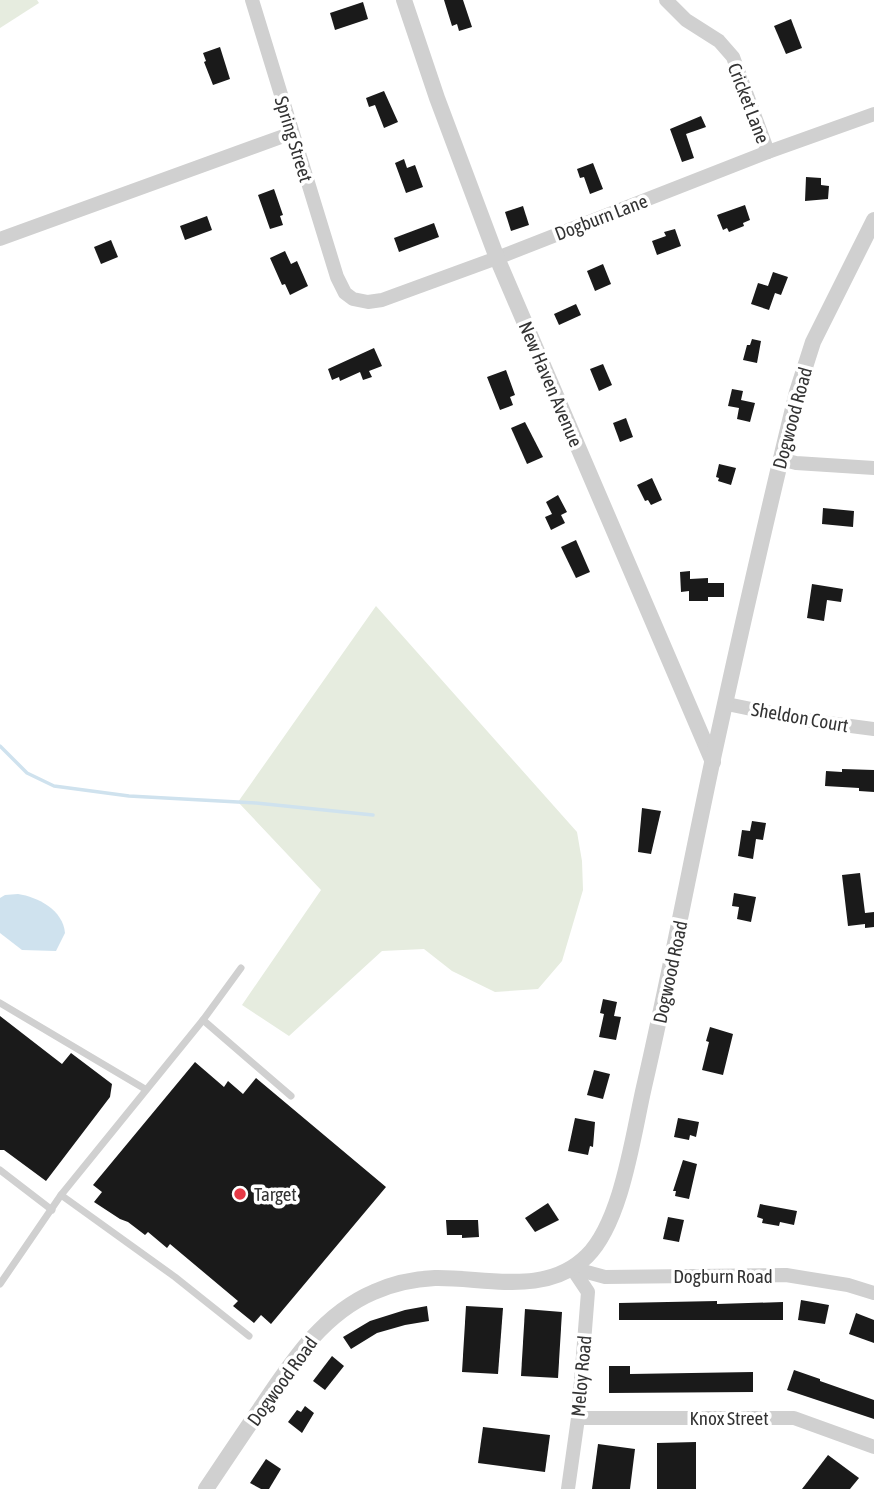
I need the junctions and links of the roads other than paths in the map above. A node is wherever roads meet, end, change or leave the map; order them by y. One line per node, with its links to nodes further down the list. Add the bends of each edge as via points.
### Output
1 (252, 0): 5 (street, Spring Street)
2 (404, 0): 9 (street, New Haven Avenue)
3 (666, 0): 6 (street, Cricket Lane, via 733,57)
4 (874, 114): 6 (street, Dogburn Lane)
5 (292, 133): 8 (street); 10 (street, Spring Street)
6 (768, 152): 9 (street, Dogburn Lane)
7 (874, 220): 11 (street, Dogwood Road, via 813,342)
8 (0, 239)
9 (498, 258): 10 (street, Dogburn Lane, via 375,302 353,299); 15 (street, New Haven Avenue)
10 (337, 277)
11 (780, 459): 12 (street); 13 (street, Dogwood Road)
12 (874, 468)
13 (727, 704): 14 (street, Sheldon Court); 15 (street, Dogwood Road)
14 (874, 729)
15 (713, 762): 24 (street, Dogwood Road, via 675,952 614,1211 601,1237)
16 (242, 968): 18 (lane)
17 (0, 1003): 19 (lane)
18 (203, 1020): 19 (lane); 20 (lane)
19 (145, 1089): 22 (lane)
20 (290, 1096)
21 (0, 1170): 23 (lane)
22 (61, 1195): 23 (lane); 27 (lane)
23 (52, 1210): 25 (lane)
24 (572, 1268): 26 (street, Dogburn Road, via 605,1277 786,1275); 28 (street, Meloy Road, via 588,1292); 30 (street, Dogwood Road, via 532,1281 417,1280 357,1300 312,1337)
25 (0, 1284)
26 (874, 1293)
27 (249, 1336)
28 (578, 1418): 29 (street, Knox Street, via 794,1418); 31 (street, Meloy Road)
29 (874, 1447)
30 (206, 1489)
31 (568, 1489)

